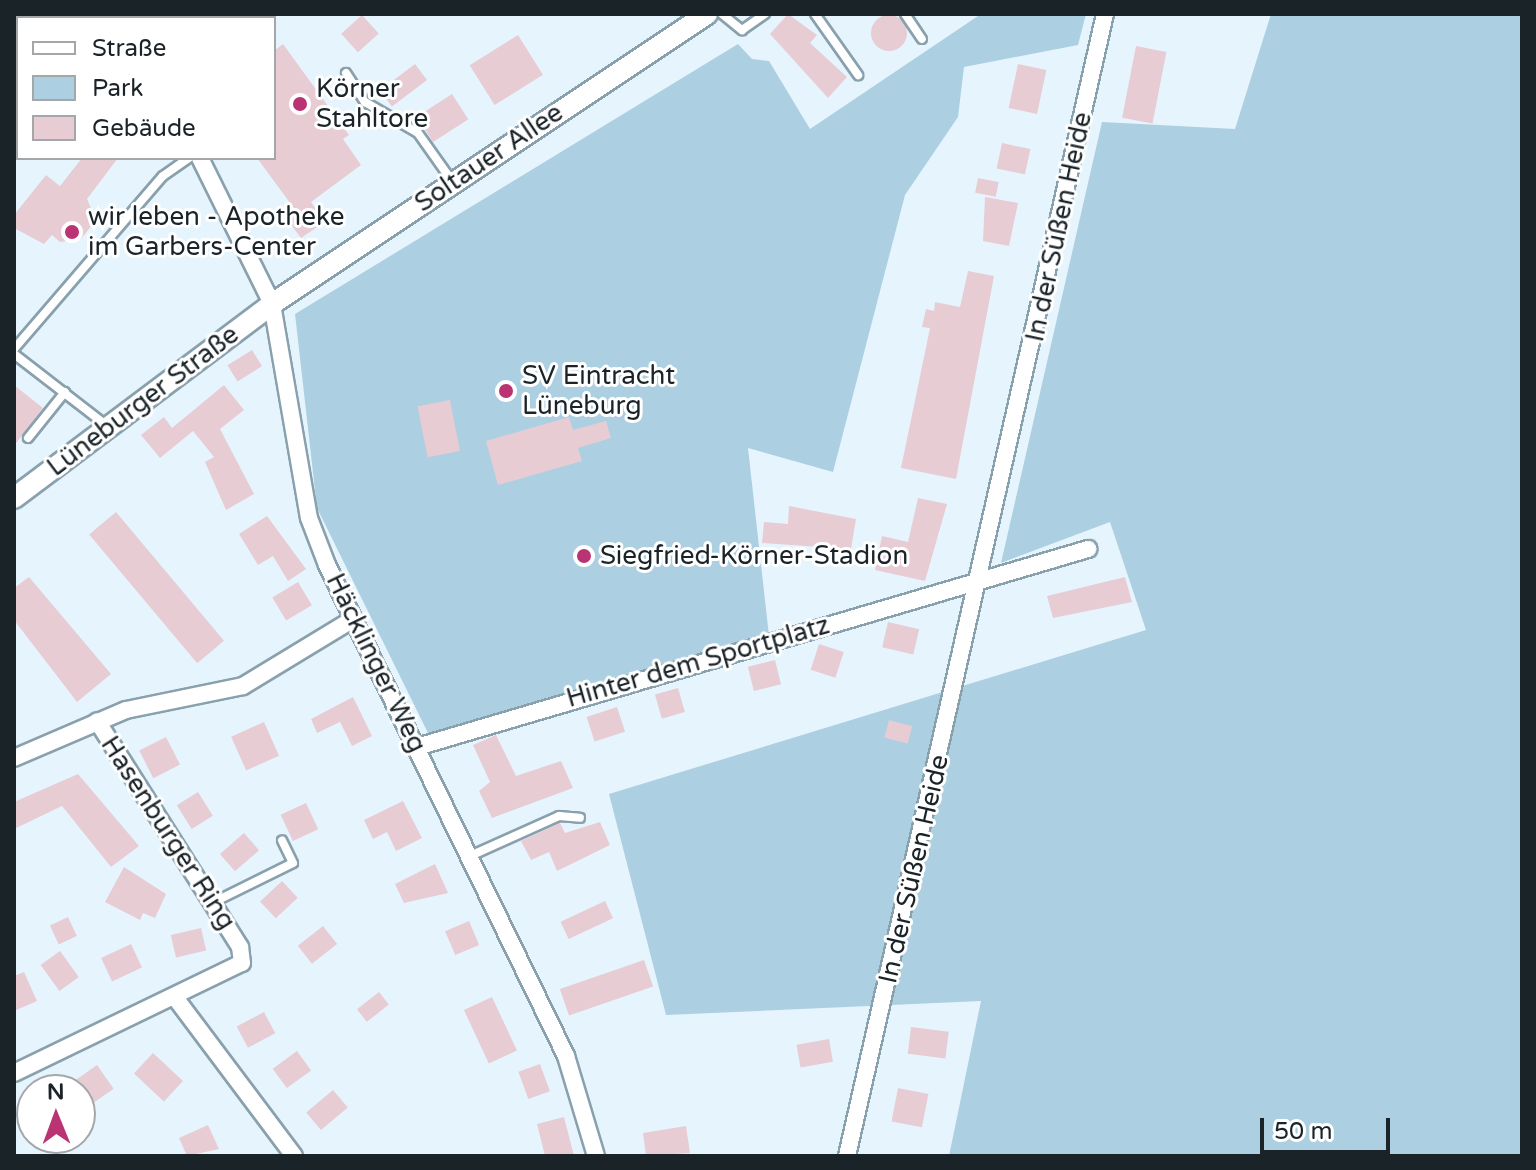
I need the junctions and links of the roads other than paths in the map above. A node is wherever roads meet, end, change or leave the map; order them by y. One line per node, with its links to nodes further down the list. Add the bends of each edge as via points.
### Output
1 (707, 14): 12 (street, Soltauer Allee)
2 (722, 14): 3 (lane, via 742,30)
3 (765, 14)
4 (815, 14): 9 (lane)
5 (905, 14): 7 (lane)
6 (1105, 14): 20 (street, In der Süßen Heide)
7 (922, 39)
8 (346, 73): 12 (lane, via 365,102 418,133)
9 (858, 75)
10 (186, 160): 14 (lane, via 163,176)
11 (201, 160): 13 (street, Häcklinger Weg)
12 (453, 181): 13 (street, Soltauer Allee)
13 (272, 304): 16 (street, Lüneburger Straße); 21 (street, Häcklinger Weg, via 309,518)
14 (14, 352): 15 (lane)
15 (65, 392): 16 (lane); 17 (lane)
16 (107, 426): 18 (street, Lüneburger Straße)
17 (28, 438)
18 (14, 498)
19 (1088, 549): 20 (street)
20 (979, 581): 23 (street, Hinter dem Sportplatz); 33 (street, In der Süßen Heide)
21 (353, 619): 22 (street, Hasenburger Ring, via 243,686); 23 (street, Häcklinger Weg)
22 (97, 721): 24 (street, Hasenburger Ring); 28 (street, Hasenburger Ring)
23 (417, 747): 27 (street, Häcklinger Weg)
24 (14, 758)
25 (580, 818): 27 (lane, via 559,816)
26 (282, 840): 28 (lane, via 293,863)
27 (470, 856): 32 (street, Häcklinger Weg, via 566,1056)
28 (212, 903): 29 (street, Hasenburger Ring, via 242,963)
29 (177, 1000): 30 (street); 31 (street)
30 (14, 1073)
31 (294, 1156)
32 (596, 1156)
33 (847, 1156)

